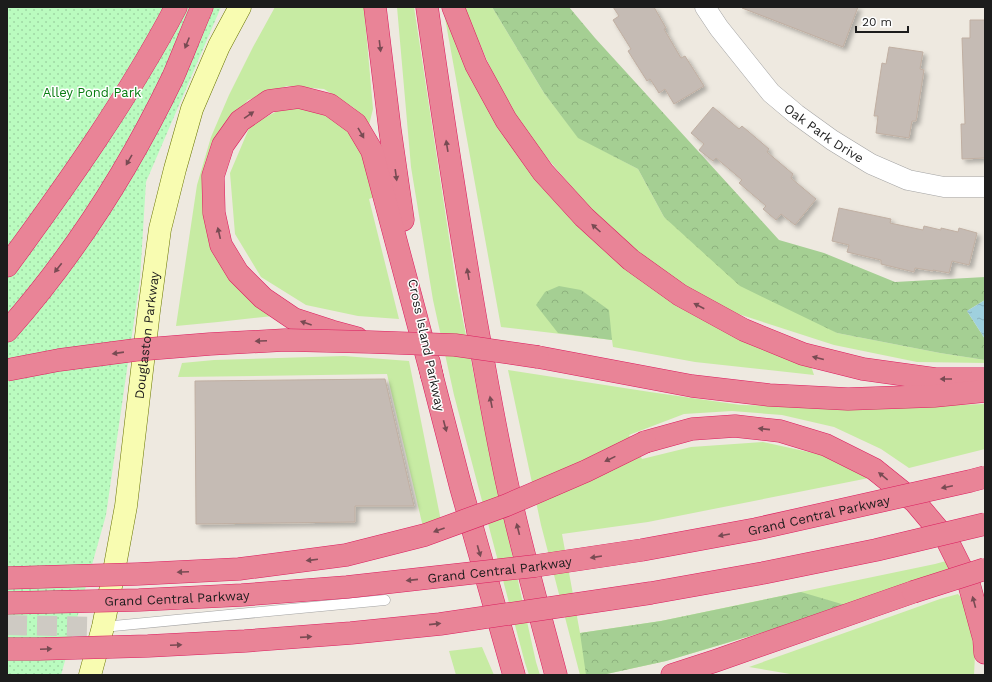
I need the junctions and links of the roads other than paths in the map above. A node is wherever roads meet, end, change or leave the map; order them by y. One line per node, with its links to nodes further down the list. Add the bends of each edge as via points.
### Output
1 (176, 7): 9 (highway, via 119,105 70,180)
2 (202, 7): 10 (highway, one-way to 10, via 173,76 141,139 103,204 60,266)
3 (240, 7): 23 (main road, Douglaston Parkway, via 219,46 192,109 160,229 126,506)
4 (375, 7): 13 (highway, Cross Island Parkway, one-way to 13, via 408,253)
5 (427, 7): 22 (highway, one-way to 5, via 507,482 484,362 463,248)
6 (453, 7): 14 (highway, one-way to 6, via 935,379 863,369 803,354 744,330 680,295 631,260 584,217 543,172 506,120 476,65)
7 (705, 7): 8 (street, Oak Park Drive, via 718,28 771,93 832,140 871,164 908,180 944,187)
8 (985, 187)
9 (7, 266)
10 (7, 331)
11 (370, 342): 12 (highway, one-way to 12, bridge, via 285,340 210,344 135,350); 13 (highway, one-way to 13, via 294,319 263,298 238,273 222,245 214,213 213,176 223,146 240,121 269,101 299,96 330,105 356,124 372,151); 15 (highway, bridge, via 455,346 692,386 769,395 848,399 934,396)
12 (7, 370)
13 (432, 376): 27 (highway, Cross Island Parkway, one-way to 27)
14 (985, 379)
15 (985, 391)
16 (985, 477): 21 (highway, Grand Central Parkway, one-way to 21, bridge, via 756,529 535,566 347,587 242,595)
17 (985, 524): 24 (highway, one-way to 17, bridge, via 245,641 440,624 643,594 763,573)
18 (985, 568): 30 (highway, bridge)
19 (7, 578): 25 (highway, one-way to 19, bridge, via 969,584 947,540 915,502 874,469 826,445 780,431 735,426 692,429 646,442 507,505 425,535 346,555 239,569)
20 (385, 600): 23 (lane)
21 (7, 603)
22 (538, 608): 28 (highway); 29 (highway)
23 (103, 627): 26 (main road, Douglaston Parkway)
24 (7, 649)
25 (985, 653)
26 (90, 675)
27 (514, 675)
28 (556, 675)
29 (564, 675)
30 (672, 675)

